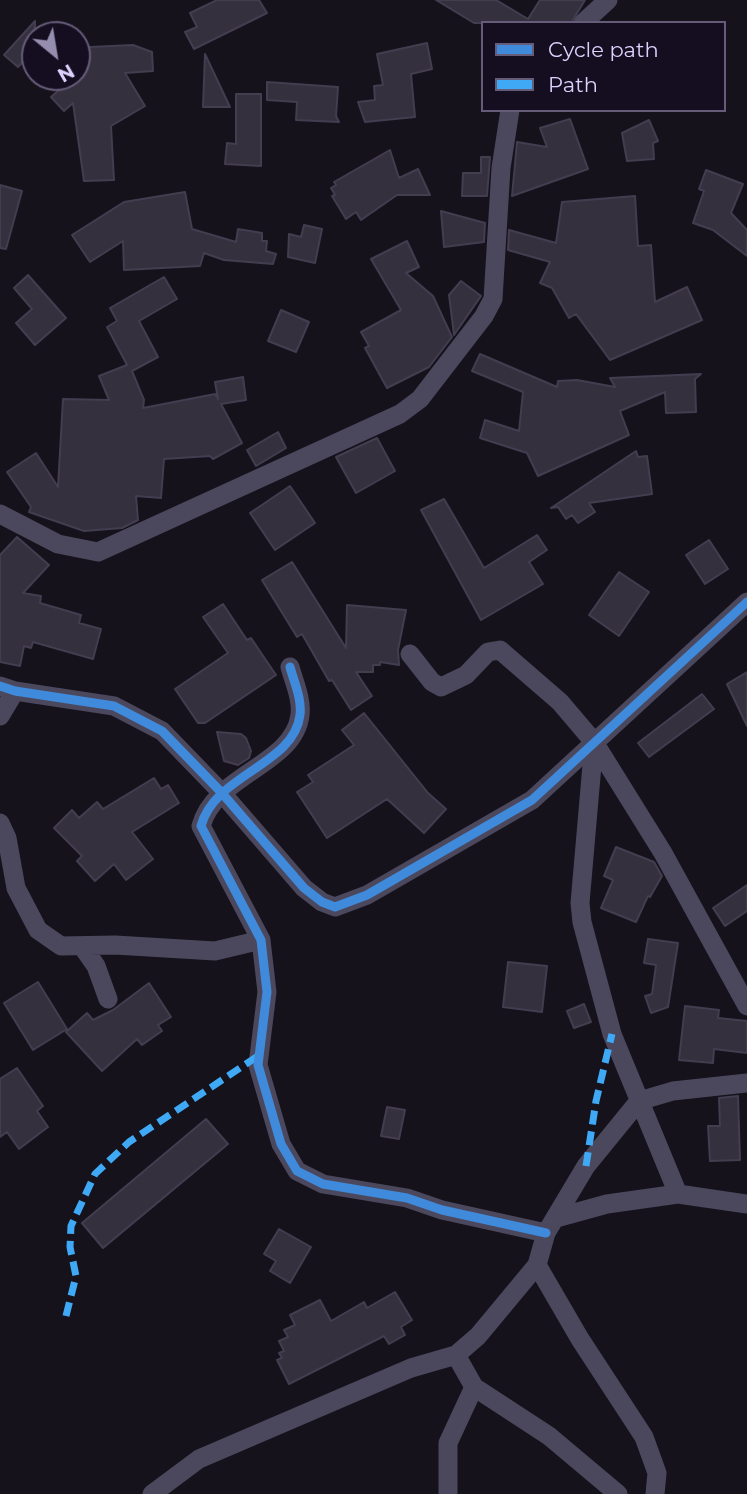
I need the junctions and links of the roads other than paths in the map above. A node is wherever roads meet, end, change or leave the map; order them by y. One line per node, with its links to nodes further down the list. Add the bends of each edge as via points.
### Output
1 (608, 0): 2 (street)
2 (585, 21)
3 (510, 112): 4 (street, via 501,168 493,299 420,399 372,429 98,552 58,544)
4 (0, 514)
5 (747, 602): 10 (street)
6 (410, 654): 10 (street, via 441,687 467,675 488,652 500,650 560,702)
7 (290, 667): 11 (street, via 300,706 290,738)
8 (7, 689): 9 (street); 11 (street, via 126,711 162,731)
9 (0, 716)
10 (594, 742): 11 (street, via 519,809 367,895 335,907 304,888); 16 (street, via 663,853); 18 (street, via 580,903 603,1007)
11 (221, 792): 13 (street, via 205,816 202,830)
12 (0, 823): 14 (street, via 7,838 12,880 38,930 61,946)
13 (261, 940): 14 (street, via 215,951); 21 (street, via 267,992 258,1065 281,1144 297,1171 323,1184 407,1198 442,1210)
14 (82, 946): 15 (street, via 96,966)
15 (108, 999)
16 (747, 1006)
17 (747, 1083): 18 (street, via 692,1088)
18 (639, 1101): 19 (street); 21 (street, via 586,1166)
19 (678, 1194): 20 (street); 21 (street, via 607,1204)
20 (747, 1204)
21 (551, 1226): 22 (street)
22 (537, 1265): 23 (street, via 478,1336); 28 (street, via 644,1437 657,1473)
23 (456, 1354): 24 (street); 25 (street, via 411,1368 199,1460)
24 (474, 1387): 26 (street, via 448,1443); 27 (street, via 549,1436)
25 (152, 1494)
26 (448, 1494)
27 (618, 1494)
28 (656, 1494)

